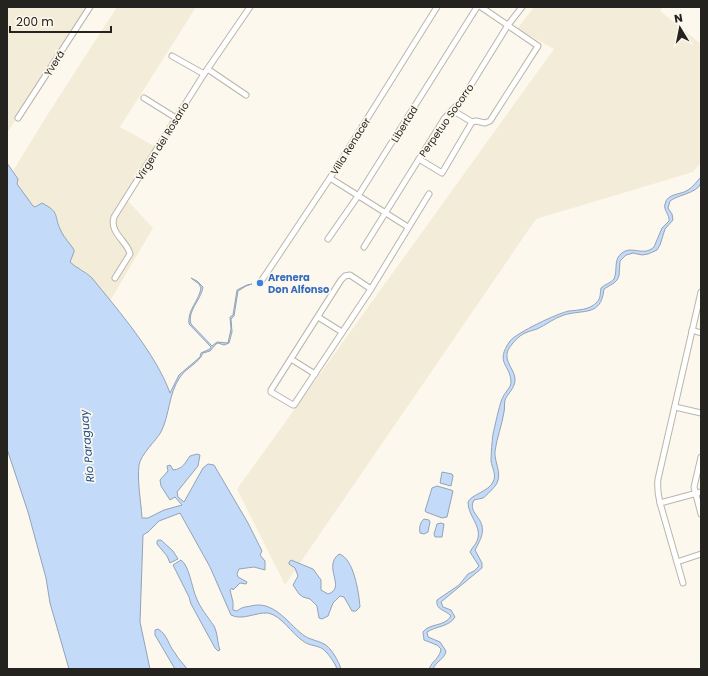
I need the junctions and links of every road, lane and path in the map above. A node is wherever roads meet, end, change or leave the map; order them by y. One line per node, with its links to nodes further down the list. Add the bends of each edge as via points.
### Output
1 (90, 7): 14 (street, Yverá)
2 (250, 7): 9 (street, Virgen del Rosario)
3 (437, 7): 18 (street, Villa Renacer)
4 (477, 7): 20 (street, Libertad)
5 (481, 7): 7 (street)
6 (522, 7): 7 (street, Perpetuo Socorro)
7 (508, 26): 13 (street, Perpetuo Socorro, via 461,101); 16 (street, via 538,46 490,121)
8 (172, 56): 10 (street)
9 (209, 70): 10 (street, Virgen del Rosario); 11 (street)
10 (204, 74): 15 (street, Virgen del Rosario)
11 (246, 95)
12 (144, 98): 15 (street)
13 (452, 110): 16 (street); 17 (street, Perpetuo Socorro)
14 (18, 118)
15 (176, 118): 25 (street, Virgen del Rosario, via 114,216 116,232 130,252)
16 (472, 122): 17 (street, via 442,174)
17 (419, 159): 21 (street, Perpetuo Socorro)
18 (330, 178): 20 (street); 26 (street, Villa Renacer)
19 (429, 194): 22 (street)
20 (358, 196): 21 (street); 23 (street, Libertad)
21 (384, 213): 22 (street); 24 (street, Perpetuo Socorro)
22 (408, 227): 27 (street)
23 (328, 239)
24 (364, 246)
25 (115, 278)
26 (260, 283)
27 (371, 289): 29 (street, via 350,275 345,276); 31 (street)
28 (701, 292): 30 (street)
29 (318, 317): 31 (street); 33 (street)
30 (692, 330): 32 (street); 35 (street)
31 (342, 332): 34 (street)
32 (701, 333)
33 (291, 359): 34 (street); 34 (street, via 271,392 294,405)
34 (314, 374)
35 (676, 407): 36 (street); 40 (street, via 658,480 657,492)
36 (701, 413)
37 (701, 457): 39 (street)
38 (701, 492): 39 (street)
39 (695, 493): 40 (street); 41 (street)
40 (660, 503): 43 (street)
41 (701, 514)
42 (701, 554): 43 (street)
43 (677, 562): 44 (street)
44 (683, 583)

